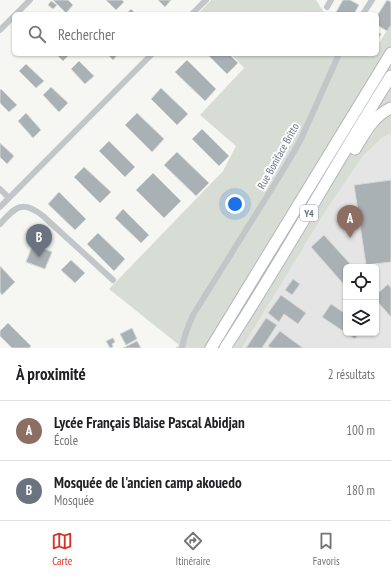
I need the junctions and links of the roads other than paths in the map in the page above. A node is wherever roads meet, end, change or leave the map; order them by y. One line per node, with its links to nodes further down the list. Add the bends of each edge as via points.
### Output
1 (30, 0): 6 (street)
2 (206, 0): 7 (street)
3 (331, 0): 5 (street)
4 (372, 0): 8 (street)
5 (326, 7)
6 (18, 12)
7 (194, 12)
8 (364, 12)
9 (12, 18): 10 (street)
10 (0, 30)
11 (391, 54): 23 (highway, Y4)
12 (150, 56): 17 (street)
13 (338, 56): 22 (street, Rue Boniface Britto, via 301,139 188,325)
14 (391, 76): 19 (highway, Y4)
15 (391, 108): 19 (highway, via 372,122)
16 (0, 189): 17 (street)
17 (9, 198): 18 (street)
18 (0, 207)
19 (305, 219): 24 (highway, Y4)
20 (0, 224): 21 (street, via 21,206 34,208)
21 (113, 280)
22 (182, 348)
23 (211, 348)
24 (225, 348)

